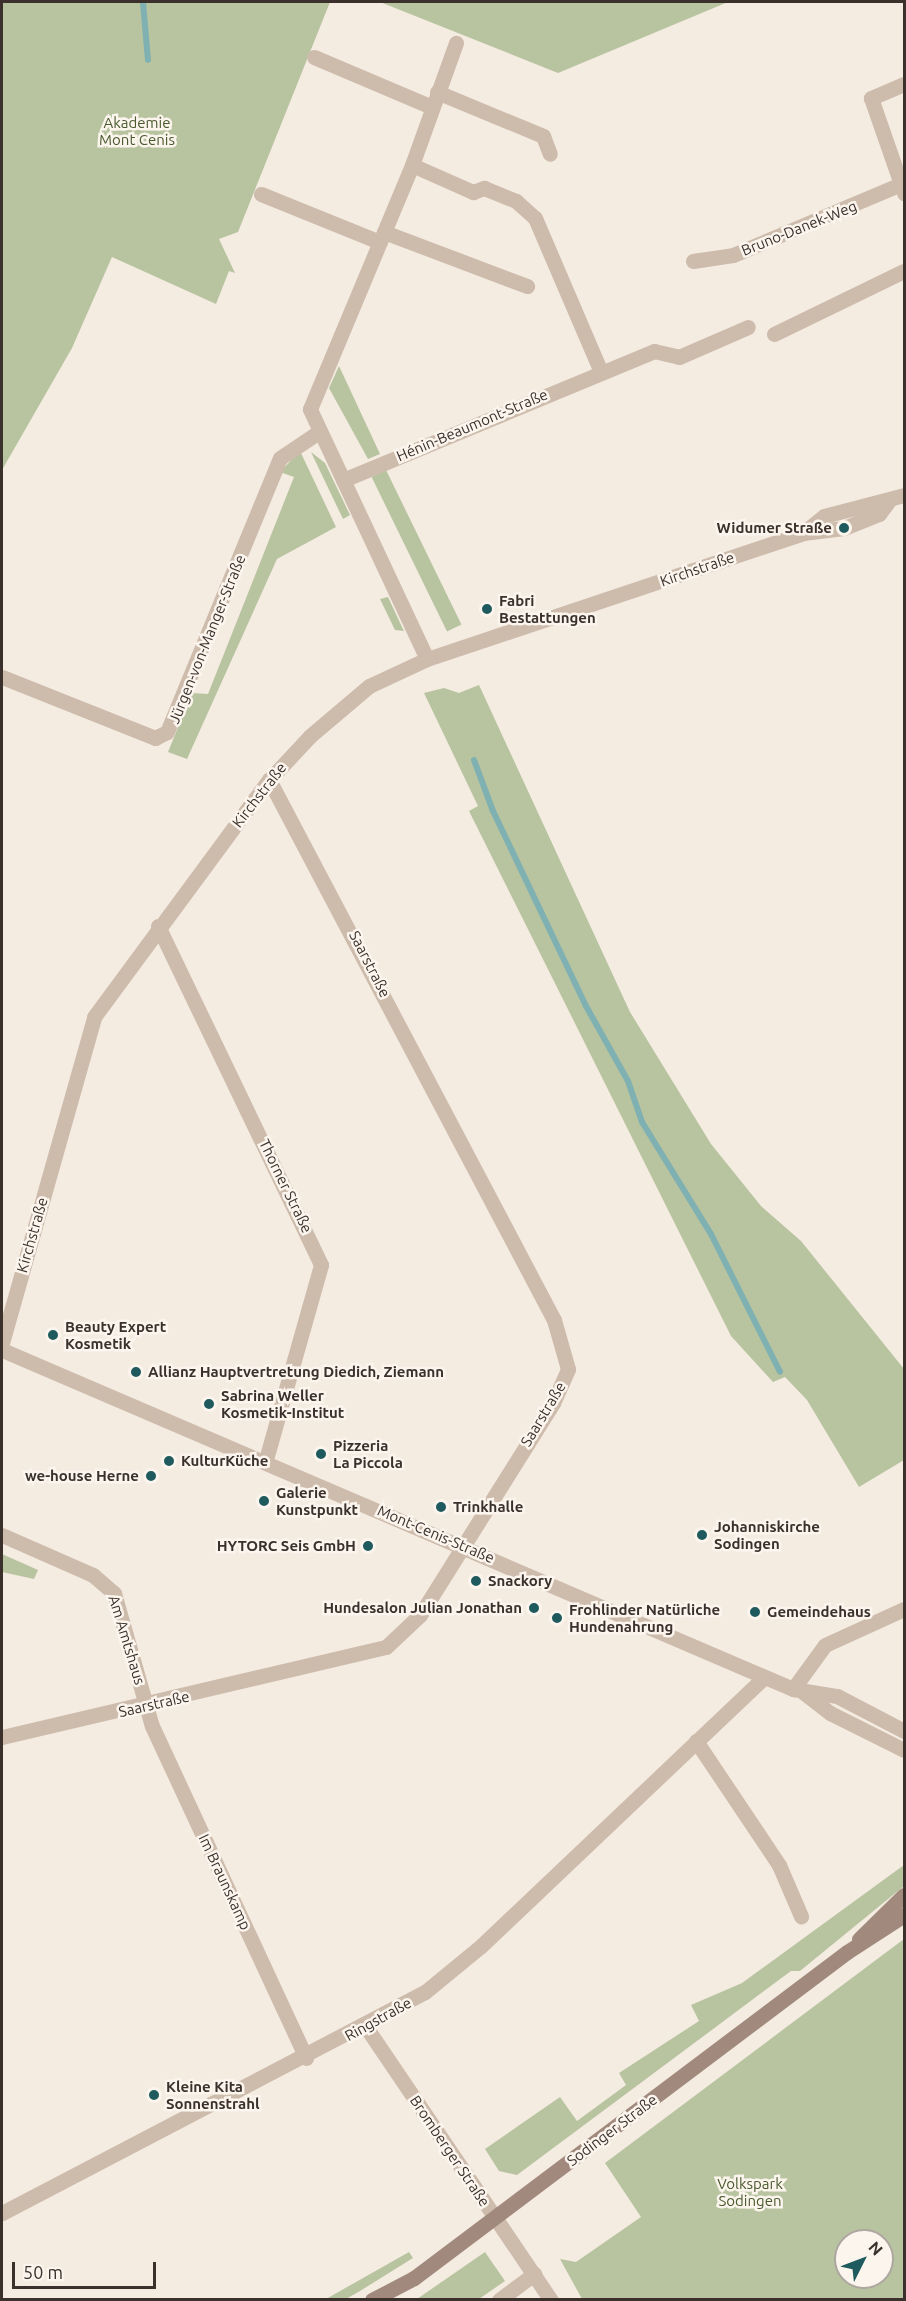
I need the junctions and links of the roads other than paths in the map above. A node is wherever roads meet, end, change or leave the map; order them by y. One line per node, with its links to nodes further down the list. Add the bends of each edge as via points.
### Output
1 (456, 43): 4 (street)
2 (314, 57): 4 (street)
3 (904, 84): 7 (street, Bruno-Danek-Weg, via 871,98)
4 (434, 100): 5 (street, via 543,136); 6 (street)
5 (550, 154)
6 (412, 165): 9 (street); 15 (street, via 473,192 484,188 516,201 536,218)
7 (903, 188): 10 (street, Bruno-Danek-Weg, via 733,255)
8 (261, 194): 9 (street)
9 (382, 237): 12 (street); 16 (street, via 310,409)
10 (693, 261)
11 (904, 271): 14 (street)
12 (526, 286)
13 (748, 327): 15 (street, Hénin-Beaumont-Straße, via 679,357 654,351)
14 (774, 334)
15 (601, 372): 17 (street, Hénin-Beaumont-Straße)
16 (320, 431): 17 (street); 20 (street, Jürgen-von-Manger-Straße, via 280,458 167,732 155,738)
17 (343, 480): 19 (street)
18 (904, 495): 19 (street, Kirchstraße, via 888,502 872,500 824,516 803,533)
19 (427, 659): 21 (street, Kirchstraße, via 354,697)
20 (2, 677)
21 (270, 780): 22 (street, Kirchstraße); 27 (street, Saarstraße, via 430,1080 567,1355 553,1403)
22 (158, 926): 23 (street, Kirchstraße, via 94,1017); 25 (street, Thorner Straße, via 321,1265)
23 (2, 1343)
24 (2, 1350): 25 (street, Mont-Cenis-Straße)
25 (266, 1460): 27 (street, Mont-Cenis-Straße)
26 (2, 1535): 31 (street, Am Amtshaus, via 110,1587)
27 (460, 1545): 29 (street, Mont-Cenis-Straße); 31 (street, Saarstraße, via 420,1615 386,1647)
28 (904, 1609): 30 (street, via 825,1645)
29 (764, 1677): 30 (street, Mont-Cenis-Straße); 34 (street, Ringstraße)
30 (798, 1691): 32 (street, Mont-Cenis-Straße, via 824,1691); 35 (street, Mont-Cenis-Straße, via 830,1713)
31 (146, 1706): 33 (street, Saarstraße); 41 (street, Im Braunskamp)
32 (904, 1731)
33 (2, 1737)
34 (696, 1741): 38 (street, via 779,1865); 40 (street, Ringstraße, via 481,1946 425,1992)
35 (904, 1750)
36 (904, 1895): 39 (main road, Sodinger Straße)
37 (904, 1915): 39 (main road, Sodinger Straße)
38 (801, 1916)
39 (847, 1952): 43 (main road, Sodinger Straße)
40 (366, 2027): 41 (street, Ringstraße); 43 (street, Bromberger Straße)
41 (306, 2058): 42 (street, Ringstraße)
42 (2, 2213)
43 (494, 2216): 44 (street, Bromberger Straße); 45 (main road, Sodinger Straße, via 414,2278)
44 (534, 2274): 46 (street); 47 (street, Bromberger Straße)
45 (372, 2300)
46 (499, 2300)
47 (551, 2300)

